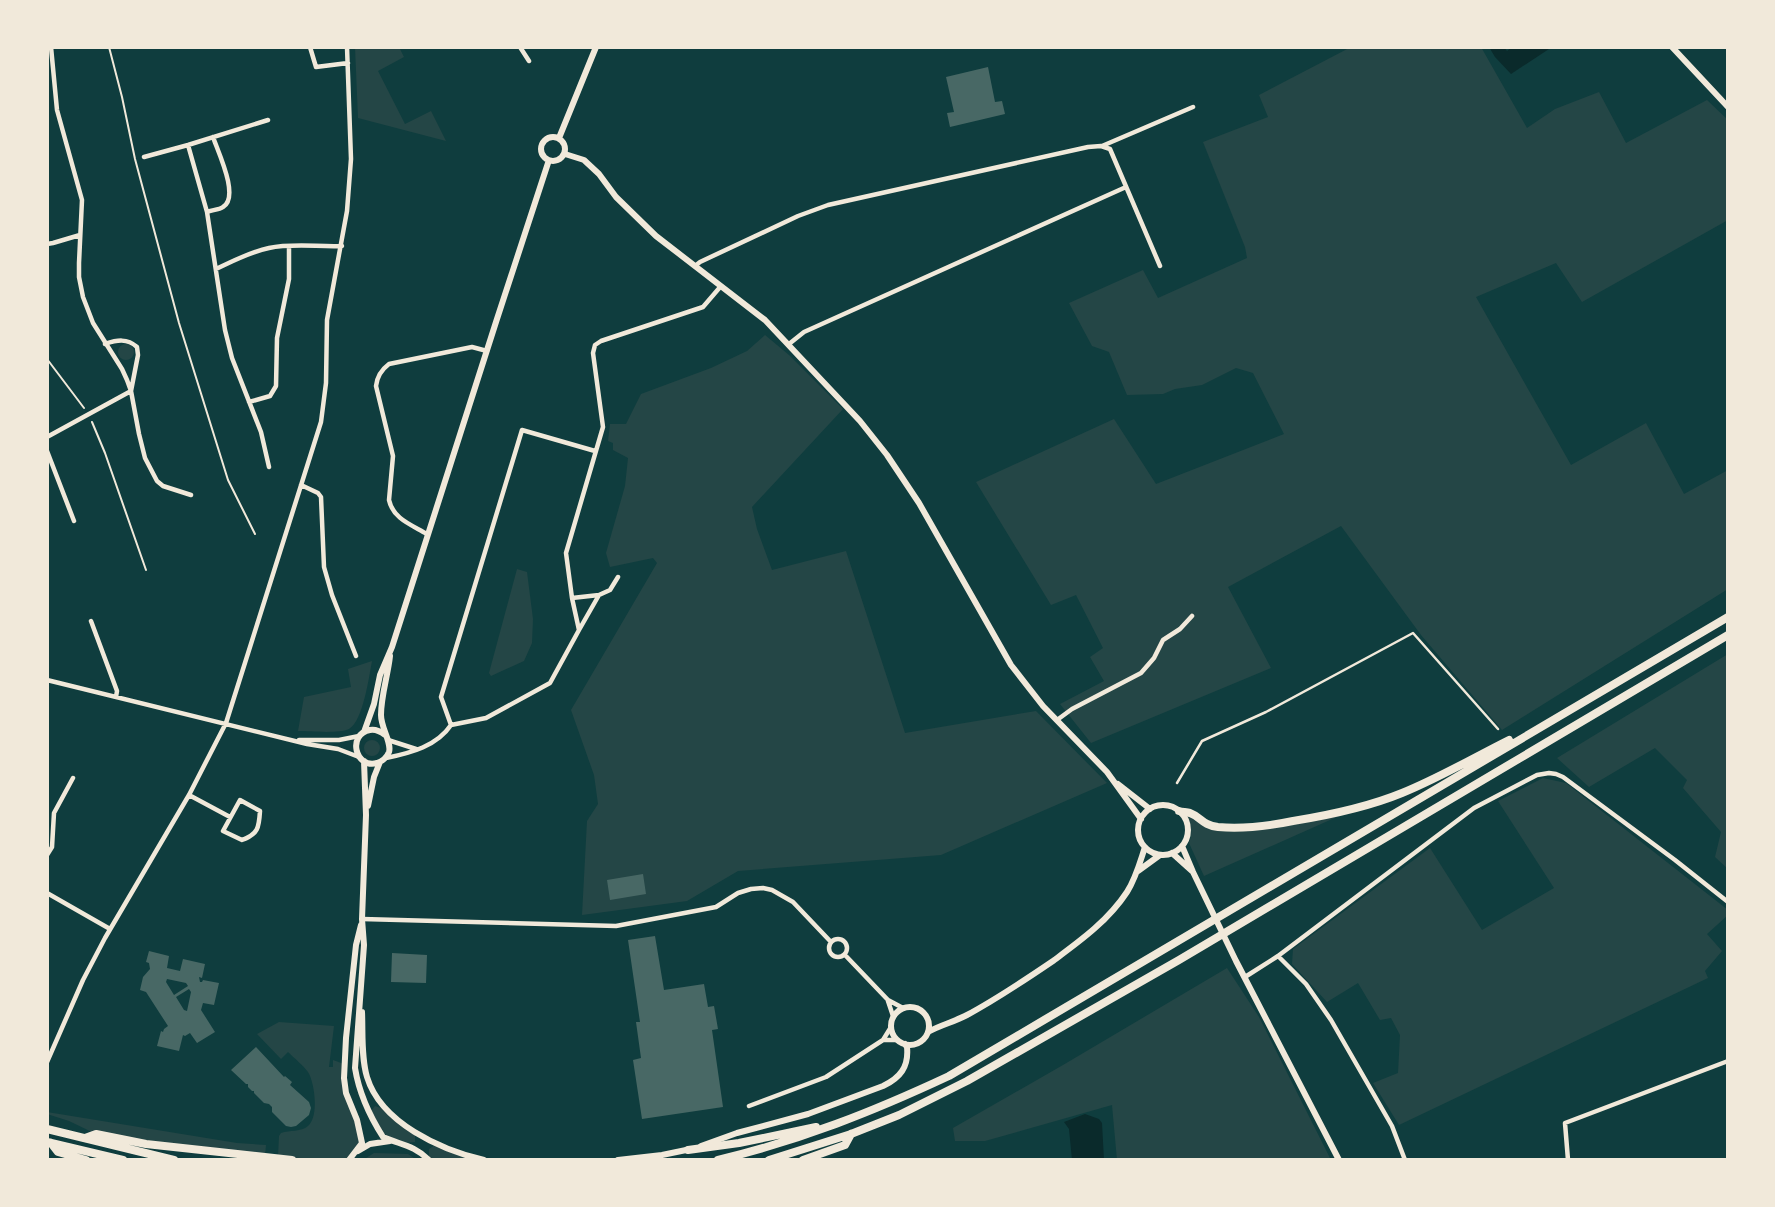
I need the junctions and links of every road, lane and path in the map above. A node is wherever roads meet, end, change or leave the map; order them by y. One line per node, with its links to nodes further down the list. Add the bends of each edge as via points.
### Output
1 (51, 47): 22 (street, via 57,110 82,200)
2 (109, 47): 44 (path, via 179,323 228,480)
3 (310, 47): 9 (street, via 316,67)
4 (347, 47): 9 (street)
5 (520, 47): 8 (street)
6 (596, 47): 14 (main road)
7 (1672, 47): 11 (main road)
8 (529, 61)
9 (348, 63): 25 (street, via 351,159)
10 (1193, 107): 16 (street)
11 (1728, 107)
12 (268, 120): 13 (street)
13 (213, 137): 15 (street); 21 (street, via 230,194 223,207)
14 (559, 138): 17 (main road); 19 (main road, via 550,137 542,145)
15 (188, 145): 18 (street); 21 (street)
16 (1101, 146): 20 (street, via 1110,149); 26 (street, via 828,205)
17 (565, 154): 19 (main road); 26 (main road, via 584,160 656,236)
18 (144, 157)
19 (549, 160): 32 (main road)
20 (1126, 187): 27 (street); 31 (street, via 804,332)
21 (206, 212): 28 (street)
22 (80, 235): 23 (street); 30 (street, via 83,297)
23 (47, 244)
24 (289, 246): 25 (street); 28 (street, via 268,248); 35 (street, via 276,386 270,396)
25 (342, 246): 41 (street, via 327,320 321,422)
26 (695, 266): 29 (main road)
27 (1160, 266)
28 (216, 269): 35 (street, via 225,330)
29 (721, 286): 31 (main road); 39 (street, via 703,307 595,345 603,427)
30 (106, 344): 34 (street); 34 (street, via 124,340 137,347)
31 (789, 344): 60 (main road, via 887,455 1011,665)
32 (486, 351): 45 (main road); 45 (street, via 472,347 389,365 377,379 393,456 390,507)
33 (47, 359): 36 (path)
34 (131, 391): 36 (street); 42 (street, via 145,458 157,481)
35 (249, 402): 40 (street)
36 (89, 415): 37 (street); 46 (path)
37 (47, 437)
38 (47, 451): 43 (street)
39 (595, 451): 49 (street, via 566,553); 62 (street, via 522,430 442,697)
40 (269, 467)
41 (301, 485): 56 (street, via 321,497 324,567); 61 (street)
42 (191, 495)
43 (74, 521)
44 (255, 534)
45 (427, 534): 55 (main road)
46 (146, 570)
47 (618, 577): 48 (street, via 610,590)
48 (599, 595): 49 (street); 53 (street)
49 (572, 598): 53 (street)
50 (1192, 616): 60 (street, via 1163,640 1141,673)
51 (1728, 617): 59 (highway)
52 (91, 621): 58 (street)
53 (579, 630): 62 (street, via 550,683 486,718)
54 (1728, 635): 110 (highway, via 1024,1049 899,1115)
55 (392, 647): 64 (main road); 65 (main road, via 382,706)
56 (356, 656)
57 (47, 680): 58 (street)
58 (116, 697): 61 (street)
59 (1577, 705): 75 (highway, via 1439,776 1369,805 1245,827 1207,825); 108 (highway, via 949,1076)
60 (1057, 720): 71 (main road)
61 (226, 723): 66 (street); 73 (street)
62 (451, 725): 67 (street, via 432,744)
63 (1498, 729): 72 (lane, via 1413,633 1202,741)
64 (362, 734): 65 (main road, via 375,730); 66 (street, via 339,740); 68 (main road, via 356,747)
65 (386, 737): 67 (street); 69 (main road, via 389,749)
66 (291, 740): 68 (street)
67 (417, 749): 69 (street)
68 (362, 759): 69 (main road, via 369,763); 76 (main road)
69 (383, 760): 76 (main road, via 374,777)
70 (73, 778): 82 (street, via 54,813 52,847)
71 (1111, 779): 74 (main road); 78 (main road)
72 (1177, 783)
73 (189, 795): 77 (street); 89 (street)
74 (1150, 809): 75 (main road, via 1163,805); 78 (main road)
75 (1179, 811): 79 (main road, via 1188,828)
76 (366, 815): 88 (main road)
77 (230, 817): 77 (street, via 223,831 242,840 254,835 260,824 260,811 240,800)
78 (1141, 819): 80 (main road, via 1138,827)
79 (1182, 846): 81 (main road); 84 (main road)
80 (1144, 847): 83 (main road); 85 (main road)
81 (1172, 853): 83 (main road); 84 (main road)
82 (47, 855)
83 (1160, 855): 85 (main road)
84 (1193, 872): 93 (main road)
85 (1137, 873): 99 (main road, via 1120,902 1090,933 1025,980)
86 (47, 893): 89 (street)
87 (1728, 902): 92 (street, via 1563,777 1549,773 1474,808)
88 (362, 919): 90 (street, via 616,926 716,907 738,893 762,888 793,902); 94 (main road); 115 (main road, via 344,1062 346,1093 362,1143)
89 (110, 929): 106 (street)
90 (831, 942): 91 (street, via 831,954); 91 (street, via 845,941)
91 (845, 955): 95 (street)
92 (1278, 956): 93 (street); 128 (street, via 1306,984 1331,1020 1392,1126)
93 (1245, 977): 127 (main road)
94 (362, 978): 112 (main road, via 355,1050 358,1086 377,1128); 122 (main road, via 364,1059 376,1096 412,1130)
95 (888, 1000): 96 (street); 97 (street)
96 (903, 1008): 97 (main road); 98 (main road, via 918,1009)
97 (893, 1016): 100 (main road)
98 (927, 1017): 99 (main road); 101 (main road)
99 (943, 1024): 101 (main road)
100 (891, 1027): 102 (street); 103 (main road)
101 (928, 1032): 104 (main road, via 920,1042)
102 (883, 1040): 103 (street); 107 (street, via 826,1077)
103 (897, 1040): 104 (main road)
104 (905, 1044): 114 (main road, via 907,1064 883,1086)
105 (1728, 1060): 129 (street, via 1565,1123)
106 (47, 1062)
107 (750, 1106)
108 (846, 1121): 114 (highway); 124 (highway)
109 (47, 1129): 111 (highway)
110 (850, 1134): 125 (highway); 126 (highway, via 845,1145)
111 (85, 1138): 118 (highway); 119 (highway, via 96,1134)
112 (392, 1141): 115 (main road, via 370,1144); 121 (main road, via 407,1144)
113 (49, 1142): 116 (highway, via 58,1152); 117 (highway)
114 (688, 1150): 123 (main road)
115 (356, 1152): 120 (main road)
116 (86, 1160)
117 (123, 1160)
118 (174, 1160)
119 (292, 1160)
120 (349, 1160)
121 (429, 1160)
122 (484, 1160)
123 (618, 1160)
124 (718, 1160)
125 (769, 1160)
126 (803, 1160)
127 (1339, 1160)
128 (1405, 1160)
129 (1568, 1160)

